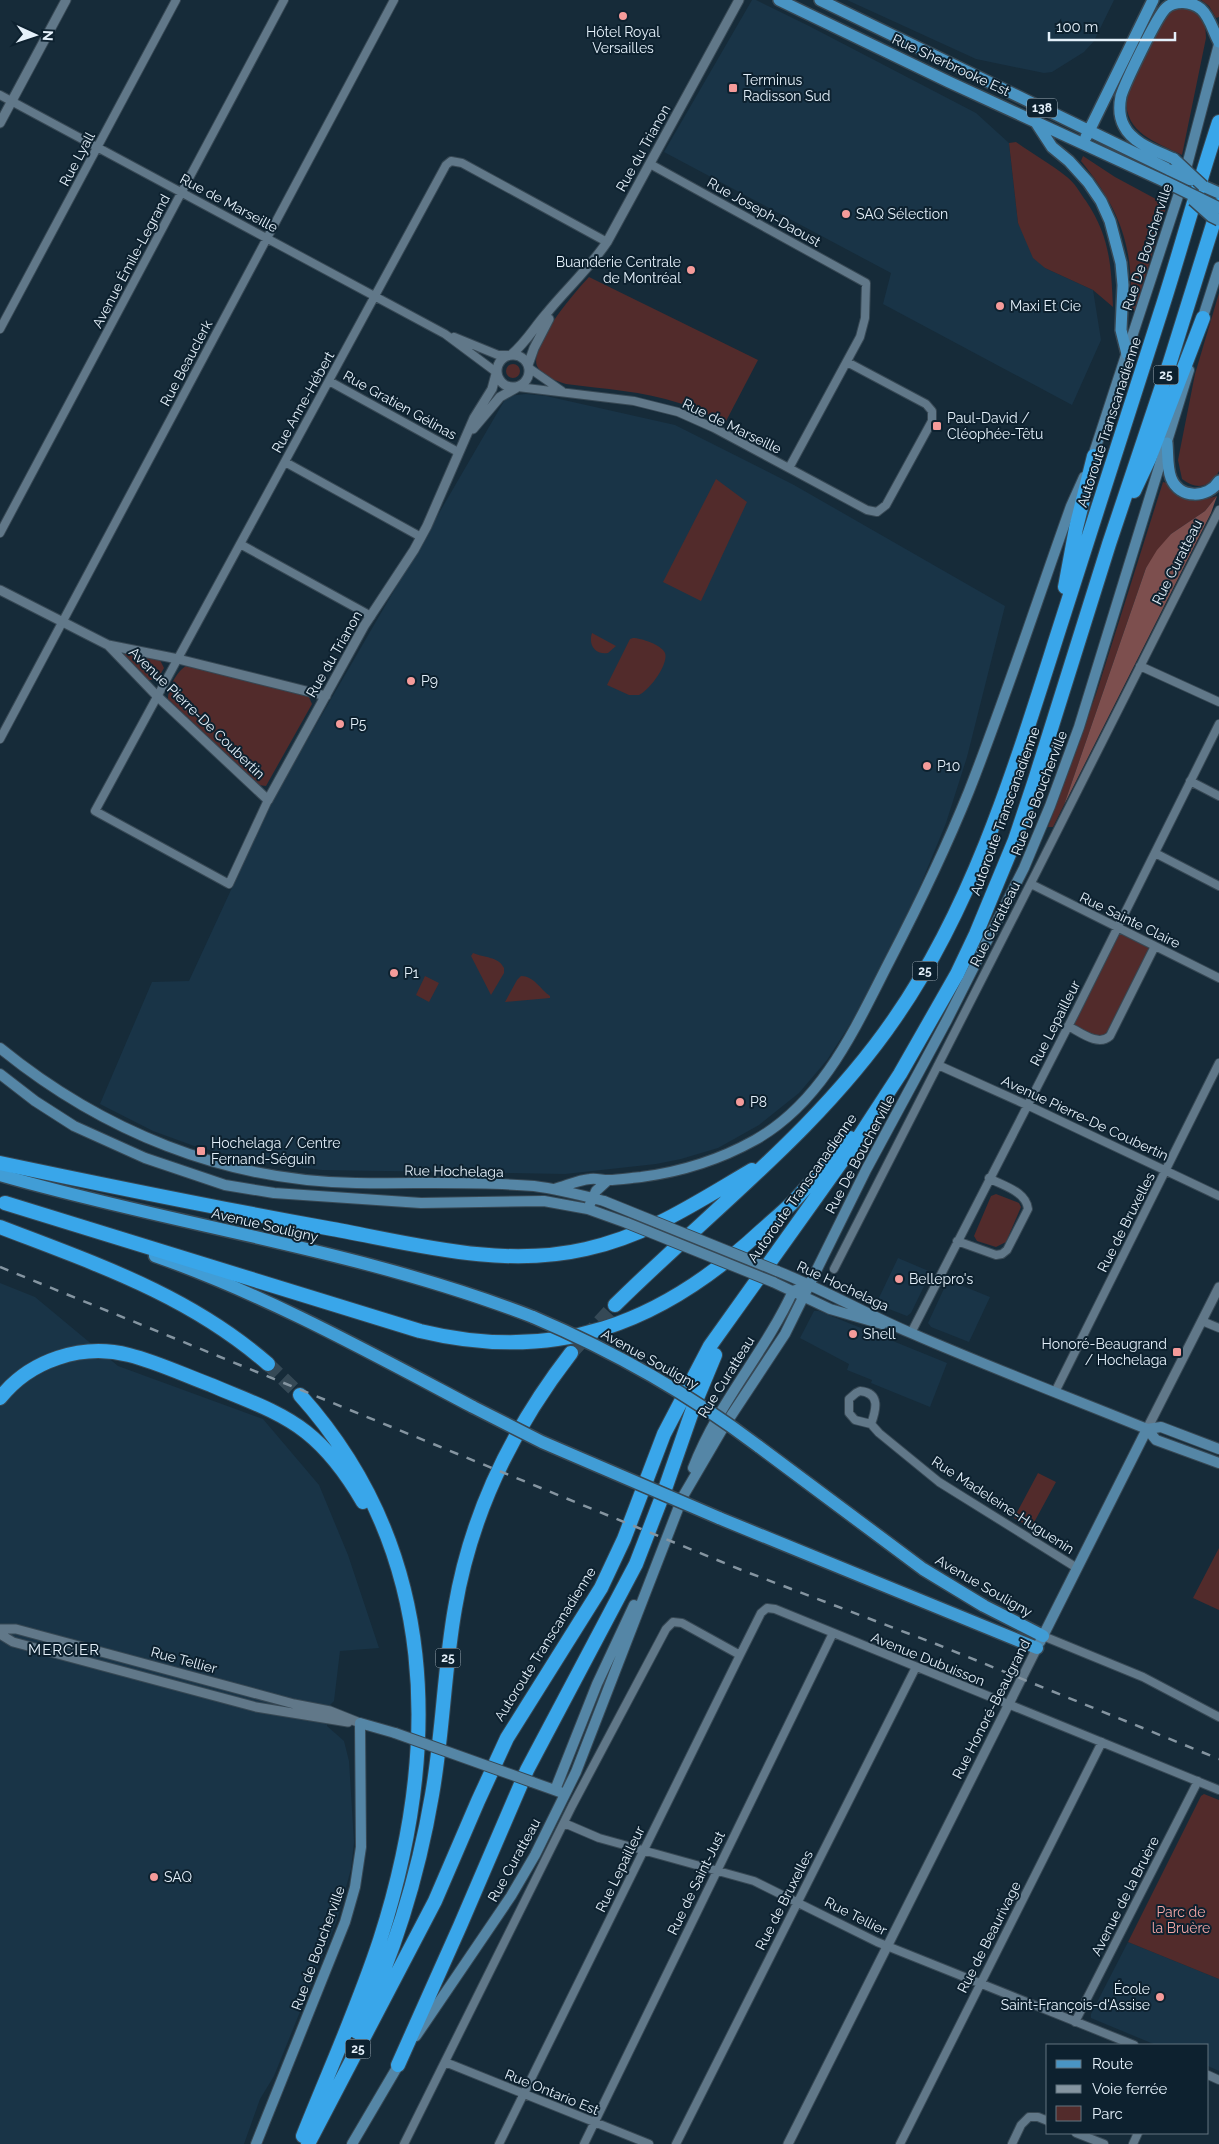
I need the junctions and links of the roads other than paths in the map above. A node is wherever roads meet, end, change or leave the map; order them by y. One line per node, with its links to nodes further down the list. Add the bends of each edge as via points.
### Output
1 (66, 0): 11 (street)
2 (176, 0): 17 (street, Rue Lyall)
3 (284, 0): 20 (street, Avenue Émile-Legrand)
4 (394, 0): 25 (street, Rue Beauclerk)
5 (740, 0): 18 (street, Rue du Trianon)
6 (779, 0): 12 (main road, Rue Sherbrooke Est / 138)
7 (820, 0): 15 (main road, Rue Sherbrooke Est / 138)
8 (1153, 0): 15 (main road)
9 (1219, 43): 19 (main road, via 1200,8 1189,3 1172,4 1163,10 1156,22 1122,93 1120,113 1129,134); 33 (main road, Rue De Boucherville, via 1182,184)
10 (0, 95): 11 (street, Rue de Marseille)
11 (11, 102): 14 (street); 17 (street, Rue de Marseille)
12 (1035, 121): 16 (main road, Rue Sherbrooke Est / 138); 33 (main road, via 1052,147 1069,160 1088,182 1110,221 1121,263 1121,330)
13 (1219, 122): 57 (highway, Autoroute Transcanadienne / 25)
14 (0, 123)
15 (1090, 131): 16 (main road); 19 (main road, Rue Sherbrooke Est / 138)
16 (1083, 143): 21 (main road, Rue Sherbrooke Est / 138, bridge)
17 (97, 148): 20 (street, Rue de Marseille); 31 (street, Rue Lyall)
18 (650, 164): 26 (street, Rue du Trianon); 35 (street, Rue Joseph-Daoust, via 866,283 864,327)
19 (1172, 164): 22 (main road, bridge)
20 (181, 192): 25 (street, Rue de Marseille); 49 (street, Avenue Émile-Legrand)
21 (1184, 192): 23 (main road, Rue Sherbrooke Est / 138, bridge); 24 (main road, bridge)
22 (1219, 193)
23 (1219, 206): 52 (highway, Autoroute Transcanadienne / 25)
24 (1219, 220)
25 (266, 238): 28 (street, Rue de Marseille); 55 (street, Rue Beauclerk)
26 (607, 242): 28 (street, Rue Anne-Hébert, via 462,163 451,162 446,165); 29 (street, Rue du Trianon)
27 (1219, 267): 30 (main road, Rue De Boucherville)
28 (374, 296): 32 (street, Rue de Marseille); 38 (street, Rue Anne-Hébert)
29 (558, 301): 34 (street, Rue du Trianon, via 525,342); 36 (street, Rue du Trianon)
30 (1202, 318): 42 (main road, Rue De Boucherville); 52 (highway, via 1149,459)
31 (0, 329)
32 (445, 334): 34 (street, Rue de Marseille, via 498,355); 37 (street, Rue de Marseille)
33 (1127, 354): 44 (main road, Rue De Boucherville)
34 (510, 355): 36 (street, via 521,357); 37 (street, via 498,363)
35 (847, 362): 46 (street); 46 (street, Rue de Marseille, via 926,404 932,411 932,421 896,488 886,505 877,512 867,510)
36 (528, 367): 39 (street, via 527,380); 40 (street)
37 (496, 373): 39 (street, via 504,385); 41 (street, Rue du Trianon, via 492,389 474,418)
38 (329, 381): 43 (street, Rue Gratien Gélinas); 45 (street, Rue Anne-Hébert)
39 (518, 387): 40 (street, Rue de Marseille); 41 (street, Rue du Trianon, via 500,397)
40 (565, 394): 46 (street, Rue de Marseille, via 634,401 678,412)
41 (466, 439): 43 (street, Rue du Trianon)
42 (1167, 443): 47 (main road, via 1171,477 1180,489 1201,495 1212,490); 97 (main road, Rue De Boucherville, via 1074,742 1034,847 866,1170)
43 (458, 452): 50 (street, Rue du Trianon)
44 (1094, 456): 57 (highway, via 1076,528); 87 (main road, Rue De Boucherville, via 1071,506 955,825 904,933 835,1063 795,1109 768,1132 748,1143 675,1171)
45 (285, 462): 50 (street); 51 (street, Rue Anne-Hébert)
46 (789, 468)
47 (1219, 481)
48 (1219, 510): 59 (street, Rue Curatteau)
49 (0, 533)
50 (421, 537): 54 (street, Rue du Trianon)
51 (240, 544): 54 (street); 58 (street, Rue Anne-Hébert)
52 (1109, 544): 80 (highway, Autoroute Transcanadienne / 25, via 1037,774 990,903 942,1001)
53 (0, 590): 55 (street, Avenue Pierre-De Coubertin)
54 (371, 616): 61 (street, Rue du Trianon)
55 (62, 622): 56 (street, Avenue Pierre-De Coubertin); 64 (street, Rue Beauclerk)
56 (108, 646): 58 (street, Avenue Pierre-De Coubertin); 60 (street, Avenue Pierre-De Coubertin)
57 (1054, 646): 82 (highway, Autoroute Transcanadienne / 25, via 992,826 959,906 934,954 897,1015 854,1073)
58 (178, 659): 60 (street, Rue Anne-Hébert); 61 (street, Avenue Pierre-De Coubertin)
59 (1140, 666): 62 (street); 70 (street, Rue Curatteau)
60 (157, 696): 67 (street, Avenue Pierre-De Coubertin); 69 (street, Rue Anne-Hébert, via 95,811)
61 (326, 696): 67 (street, Rue du Trianon)
62 (1219, 702)
63 (1219, 724): 65 (street, Rue Lepailleur)
64 (0, 738)
65 (1190, 781): 66 (street); 68 (street, Rue Lepailleur)
66 (1219, 796)
67 (268, 800): 69 (street, Rue du Trianon)
68 (1155, 853): 71 (street); 72 (street, Rue Lepailleur)
69 (229, 884)
70 (1031, 884): 72 (street, Rue Sainte Claire); 78 (street, Rue Curatteau)
71 (1219, 886)
72 (1118, 928): 73 (street, Rue Sainte Claire); 75 (street, Rue Lepailleur)
73 (1155, 946): 74 (street, Rue Sainte Claire); 75 (street, via 1105,1041 1098,1041)
74 (1219, 978)
75 (1068, 1026): 81 (street, Rue Lepailleur)
76 (0, 1048): 88 (main road, Rue Hochelaga, via 97,1115 153,1142 210,1162 259,1173 328,1182)
77 (1219, 1063): 84 (street, Rue de Bruxelles)
78 (938, 1065): 81 (street, Avenue Pierre-De Coubertin); 96 (street, Rue Curatteau)
79 (0, 1074): 92 (main road, Rue Hochelaga, via 74,1126 144,1158 225,1185 320,1197 421,1203 532,1200)
80 (880, 1105): 91 (highway, via 791,1204 728,1261 683,1293 640,1316 591,1332 535,1342 486,1342 446,1337); 95 (highway, Autoroute Transcanadienne / 25)
81 (1027, 1105): 84 (street, Avenue Pierre-De Coubertin); 86 (street, Rue Lepailleur)
82 (770, 1160): 83 (highway, via 673,1217 629,1237 573,1252 514,1256 425,1246); 101 (highway, Autoroute Transcanadienne / 25)
83 (0, 1163)
84 (1165, 1171): 89 (street, Avenue Pierre-De Coubertin); 107 (street, Rue de Bruxelles)
85 (0, 1175): 120 (highway, Avenue Souligny, bridge, via 63,1193 397,1272 533,1317 600,1347 712,1412 923,1569 984,1606)
86 (989, 1178): 94 (street, Rue Lepailleur); 94 (street, via 1024,1196 1027,1202 1028,1209 1008,1250 996,1255)
87 (608, 1180): 88 (main road, Rue De Boucherville, via 588,1179); 90 (main road)
88 (554, 1189): 90 (main road, Rue Hochelaga)
89 (1219, 1196)
90 (592, 1198): 92 (main road); 97 (main road, Rue Hochelaga, bridge)
91 (2, 1202): 121 (highway, bridge, via 189,1268 275,1304 542,1442 718,1518)
92 (588, 1209): 99 (main road, Rue Hochelaga, bridge)
93 (0, 1226): 106 (highway, via 179,1301 228,1331)
94 (957, 1240): 104 (street, Rue Lepailleur)
95 (773, 1256): 141 (highway, via 710,1367 636,1564 527,1770); 146 (highway, Autoroute Transcanadienne / 25, via 710,1346 680,1402 601,1588 507,1738 435,1902)
96 (834, 1269)
97 (810, 1285): 99 (main road); 100 (main road, Rue De Boucherville); 104 (main road, Rue Hochelaga)
98 (1219, 1287): 102 (street, Rue Honoré-Beaugrand)
99 (793, 1291): 100 (main road, Rue Hochelaga); 114 (main road, Rue Curatteau, via 775,1326 708,1432)
100 (804, 1296): 104 (main road, Rue Hochelaga, via 830,1309); 114 (main road, Rue Curatteau, via 784,1334)
101 (615, 1306)
102 (1202, 1321): 103 (street); 111 (street, Rue Honoré-Beaugrand)
103 (1219, 1328)
104 (911, 1333): 107 (main road, Rue Hochelaga)
105 (571, 1352): 146 (highway, 25, via 509,1447 476,1524 455,1606 432,1794 415,1876 372,2001)
106 (268, 1364)
107 (1055, 1392): 111 (main road, Rue Hochelaga)
108 (300, 1395): 124 (highway, via 333,1435 354,1468 387,1535 409,1606 416,1649)
109 (0, 1398): 124 (highway, via 19,1378 49,1361 82,1352 116,1352 145,1359 205,1383 294,1424 333,1458 356,1490 379,1532 405,1604 414,1651)
110 (871, 1424): 110 (street, Rue Madeleine-Huguenin, via 877,1407 874,1397 866,1392 856,1393 848,1400 848,1413 855,1420); 115 (street, Rue Madeleine-Huguenin, via 939,1482)
111 (1147, 1429): 112 (main road, Rue Hochelaga, via 1162,1427); 113 (main road, Rue Hochelaga, via 1156,1440); 115 (main road, Rue Honoré-Beaugrand)
112 (1219, 1449)
113 (1219, 1463)
114 (682, 1498): 131 (main road, Rue Curatteau, via 654,1566 608,1660)
115 (1076, 1568): 120 (main road, Rue Honoré-Beaugrand)
116 (767, 1608): 118 (street, Avenue Dubuisson); 122 (street, Rue Lepailleur, via 761,1613)
117 (0, 1629): 127 (street, Rue Tellier, via 16,1629 66,1642 330,1711)
118 (833, 1633): 123 (street, Avenue Dubuisson); 134 (street, Rue de Saint-Just)
119 (0, 1634): 127 (street, Rue Tellier, via 13,1642 256,1706)
120 (1043, 1636): 121 (main road, Rue Honoré-Beaugrand); 126 (street, Avenue Souligny, via 1143,1677)
121 (1037, 1648): 125 (street, Rue Honoré-Beaugrand)
122 (740, 1655): 132 (street, Rue Curatteau, via 682,1623 673,1622 666,1629); 133 (street, Rue Lepailleur)
123 (916, 1667): 125 (street, Avenue Dubuisson); 135 (street, Rue de Bruxelles)
124 (418, 1700): 146 (highway, via 411,1810 390,1905 364,1984)
125 (1008, 1705): 128 (street, Avenue Dubuisson); 136 (street, Rue Honoré-Beaugrand)
126 (1219, 1717)
127 (360, 1723): 131 (main road, Rue Tellier, bridge); 147 (main road, Rue de Boucherville, via 362,1833 355,1887 345,1922)
128 (1102, 1742): 129 (street, Avenue Dubuisson); 137 (street, Rue de Beaurivage)
129 (1198, 1781): 130 (street, Avenue Dubuisson); 138 (street, Avenue de la Bruère)
130 (1219, 1790)
131 (560, 1792): 141 (main road, Rue Curatteau, via 535,1855 506,1905)
132 (564, 1823): 133 (street, Rue Tellier); 140 (street, Rue Curatteau)
133 (643, 1851): 134 (street, Rue Tellier); 142 (street, Rue Lepailleur)
134 (716, 1871): 135 (street, Rue Tellier, via 754,1881); 144 (street, Rue de Saint-Just)
135 (797, 1902): 136 (street, Rue Tellier); 153 (street, Rue de Bruxelles)
136 (888, 1947): 137 (street, Rue Tellier); 154 (street, Rue Honoré-Beaugrand)
137 (979, 1984): 138 (street, Rue Tellier); 155 (street, Rue de Beaurivage)
138 (1075, 2022): 139 (street, Rue Tellier)
139 (1131, 2044)
140 (445, 2062): 142 (street, Rue Ontario Est); 149 (street, Rue Curatteau)
141 (398, 2065): 148 (main road, Rue Curatteau)
142 (524, 2093): 144 (street, Rue Ontario Est); 150 (street, Rue Lepailleur)
143 (1046, 2120): 156 (street, via 1028,2117)
144 (594, 2123): 151 (street, Rue de Saint-Just); 152 (street, Rue Ontario Est)
145 (1079, 2134): 157 (street)
146 (302, 2142)
147 (256, 2144)
148 (352, 2144)
149 (404, 2144)
150 (499, 2144)
151 (584, 2144)
152 (650, 2144)
153 (676, 2144)
154 (788, 2144)
155 (900, 2144)
156 (1012, 2144)
157 (1104, 2144)

